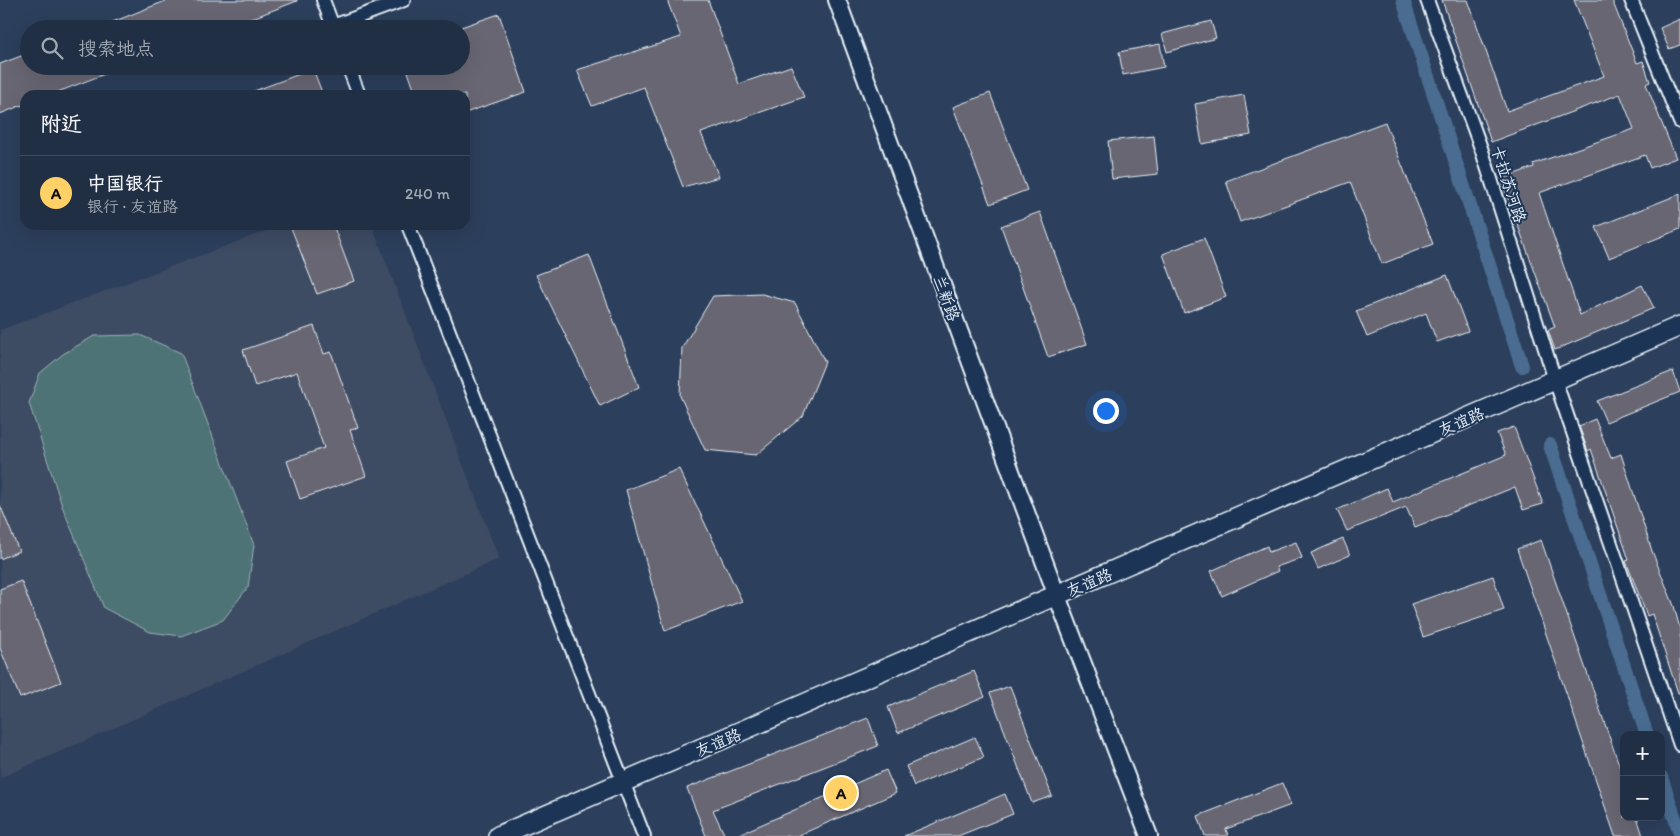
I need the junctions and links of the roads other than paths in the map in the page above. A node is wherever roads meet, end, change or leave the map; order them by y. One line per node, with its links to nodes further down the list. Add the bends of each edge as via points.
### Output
1 (323, 0): 6 (street)
2 (404, 0): 7 (street)
3 (837, 0): 14 (street, 兰新路)
4 (1426, 0): 13 (street, 卡拉苏河路, via 1482,151)
5 (1631, 0): 10 (street)
6 (331, 20)
7 (354, 20)
8 (351, 75): 9 (street)
9 (357, 90)
10 (1680, 122)
11 (410, 230): 16 (street)
12 (1680, 326): 13 (main road, 友谊路)
13 (1555, 380): 14 (main road, 友谊路); 15 (street, 卡拉苏河路)
14 (1057, 596): 16 (main road, 友谊路); 19 (street, 兰新路)
15 (1680, 745)
16 (625, 782): 17 (main road, 友谊路); 18 (street)
17 (498, 836)
18 (644, 836)
19 (1149, 836)

